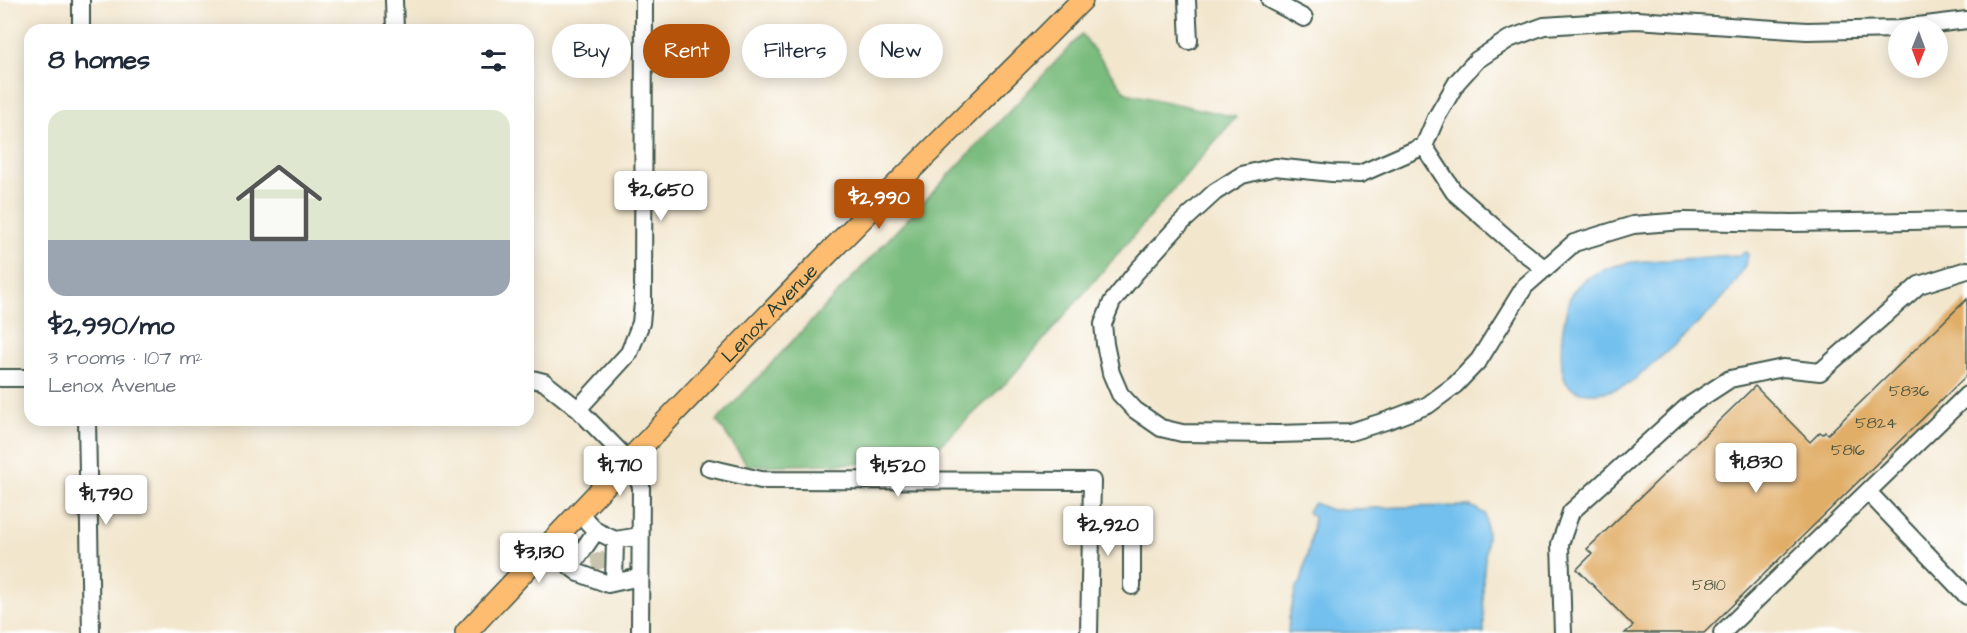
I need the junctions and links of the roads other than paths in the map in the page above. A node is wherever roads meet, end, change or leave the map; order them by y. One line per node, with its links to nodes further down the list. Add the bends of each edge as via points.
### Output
1 (81, 0): 10 (street)
2 (394, 0): 11 (street)
3 (644, 0): 12 (street)
4 (1082, 0): 26 (main road, Lenox Avenue)
5 (1187, 0): 14 (street)
6 (1270, 0): 7 (street)
7 (1304, 18)
8 (1967, 20): 9 (street)
9 (1948, 23)
10 (81, 24)
11 (394, 24)
12 (644, 24)
13 (1888, 29): 16 (street, via 1807,31 1636,20 1544,26 1509,39 1477,60 1457,82)
14 (1189, 41)
15 (644, 78): 24 (street, via 641,323 629,352)
16 (1424, 146): 18 (street, via 1454,192); 18 (street, via 1360,174 1275,167 1242,175 1215,192 1179,225 1112,302 1103,324 1111,374 1120,394 1161,428 1182,433 1350,432 1428,405 1455,385 1479,360 1525,286)
17 (1967, 220): 18 (street, via 1684,221 1632,225 1575,243)
18 (1545, 268)
19 (1967, 270): 44 (street, via 1919,285 1820,372 1783,368 1730,379 1687,407 1571,512 1560,544)
20 (0, 378): 21 (street)
21 (24, 378)
22 (534, 380): 24 (street, via 544,382)
23 (1967, 395): 28 (street)
24 (578, 408): 26 (street)
25 (87, 426): 40 (street)
26 (628, 460): 29 (main road, Lenox Avenue); 32 (street, via 641,486)
27 (709, 468): 30 (street, via 761,480 1092,481)
28 (1868, 492): 39 (street); 45 (street)
29 (579, 513): 31 (street); 33 (main road, Lenox Avenue)
30 (1091, 530): 38 (street, via 1132,531); 43 (street)
31 (596, 531): 34 (street); 35 (street)
32 (640, 536): 34 (street); 36 (street)
33 (556, 538): 35 (street, via 566,551); 41 (main road, Lenox Avenue)
34 (615, 540): 35 (street)
35 (593, 561): 37 (street); 37 (street, via 579,573 608,584)
36 (640, 577): 37 (street); 42 (street)
37 (614, 582)
38 (1132, 586)
39 (1967, 596)
40 (91, 633)
41 (466, 633)
42 (640, 633)
43 (1089, 633)
44 (1563, 633)
45 (1722, 633)

